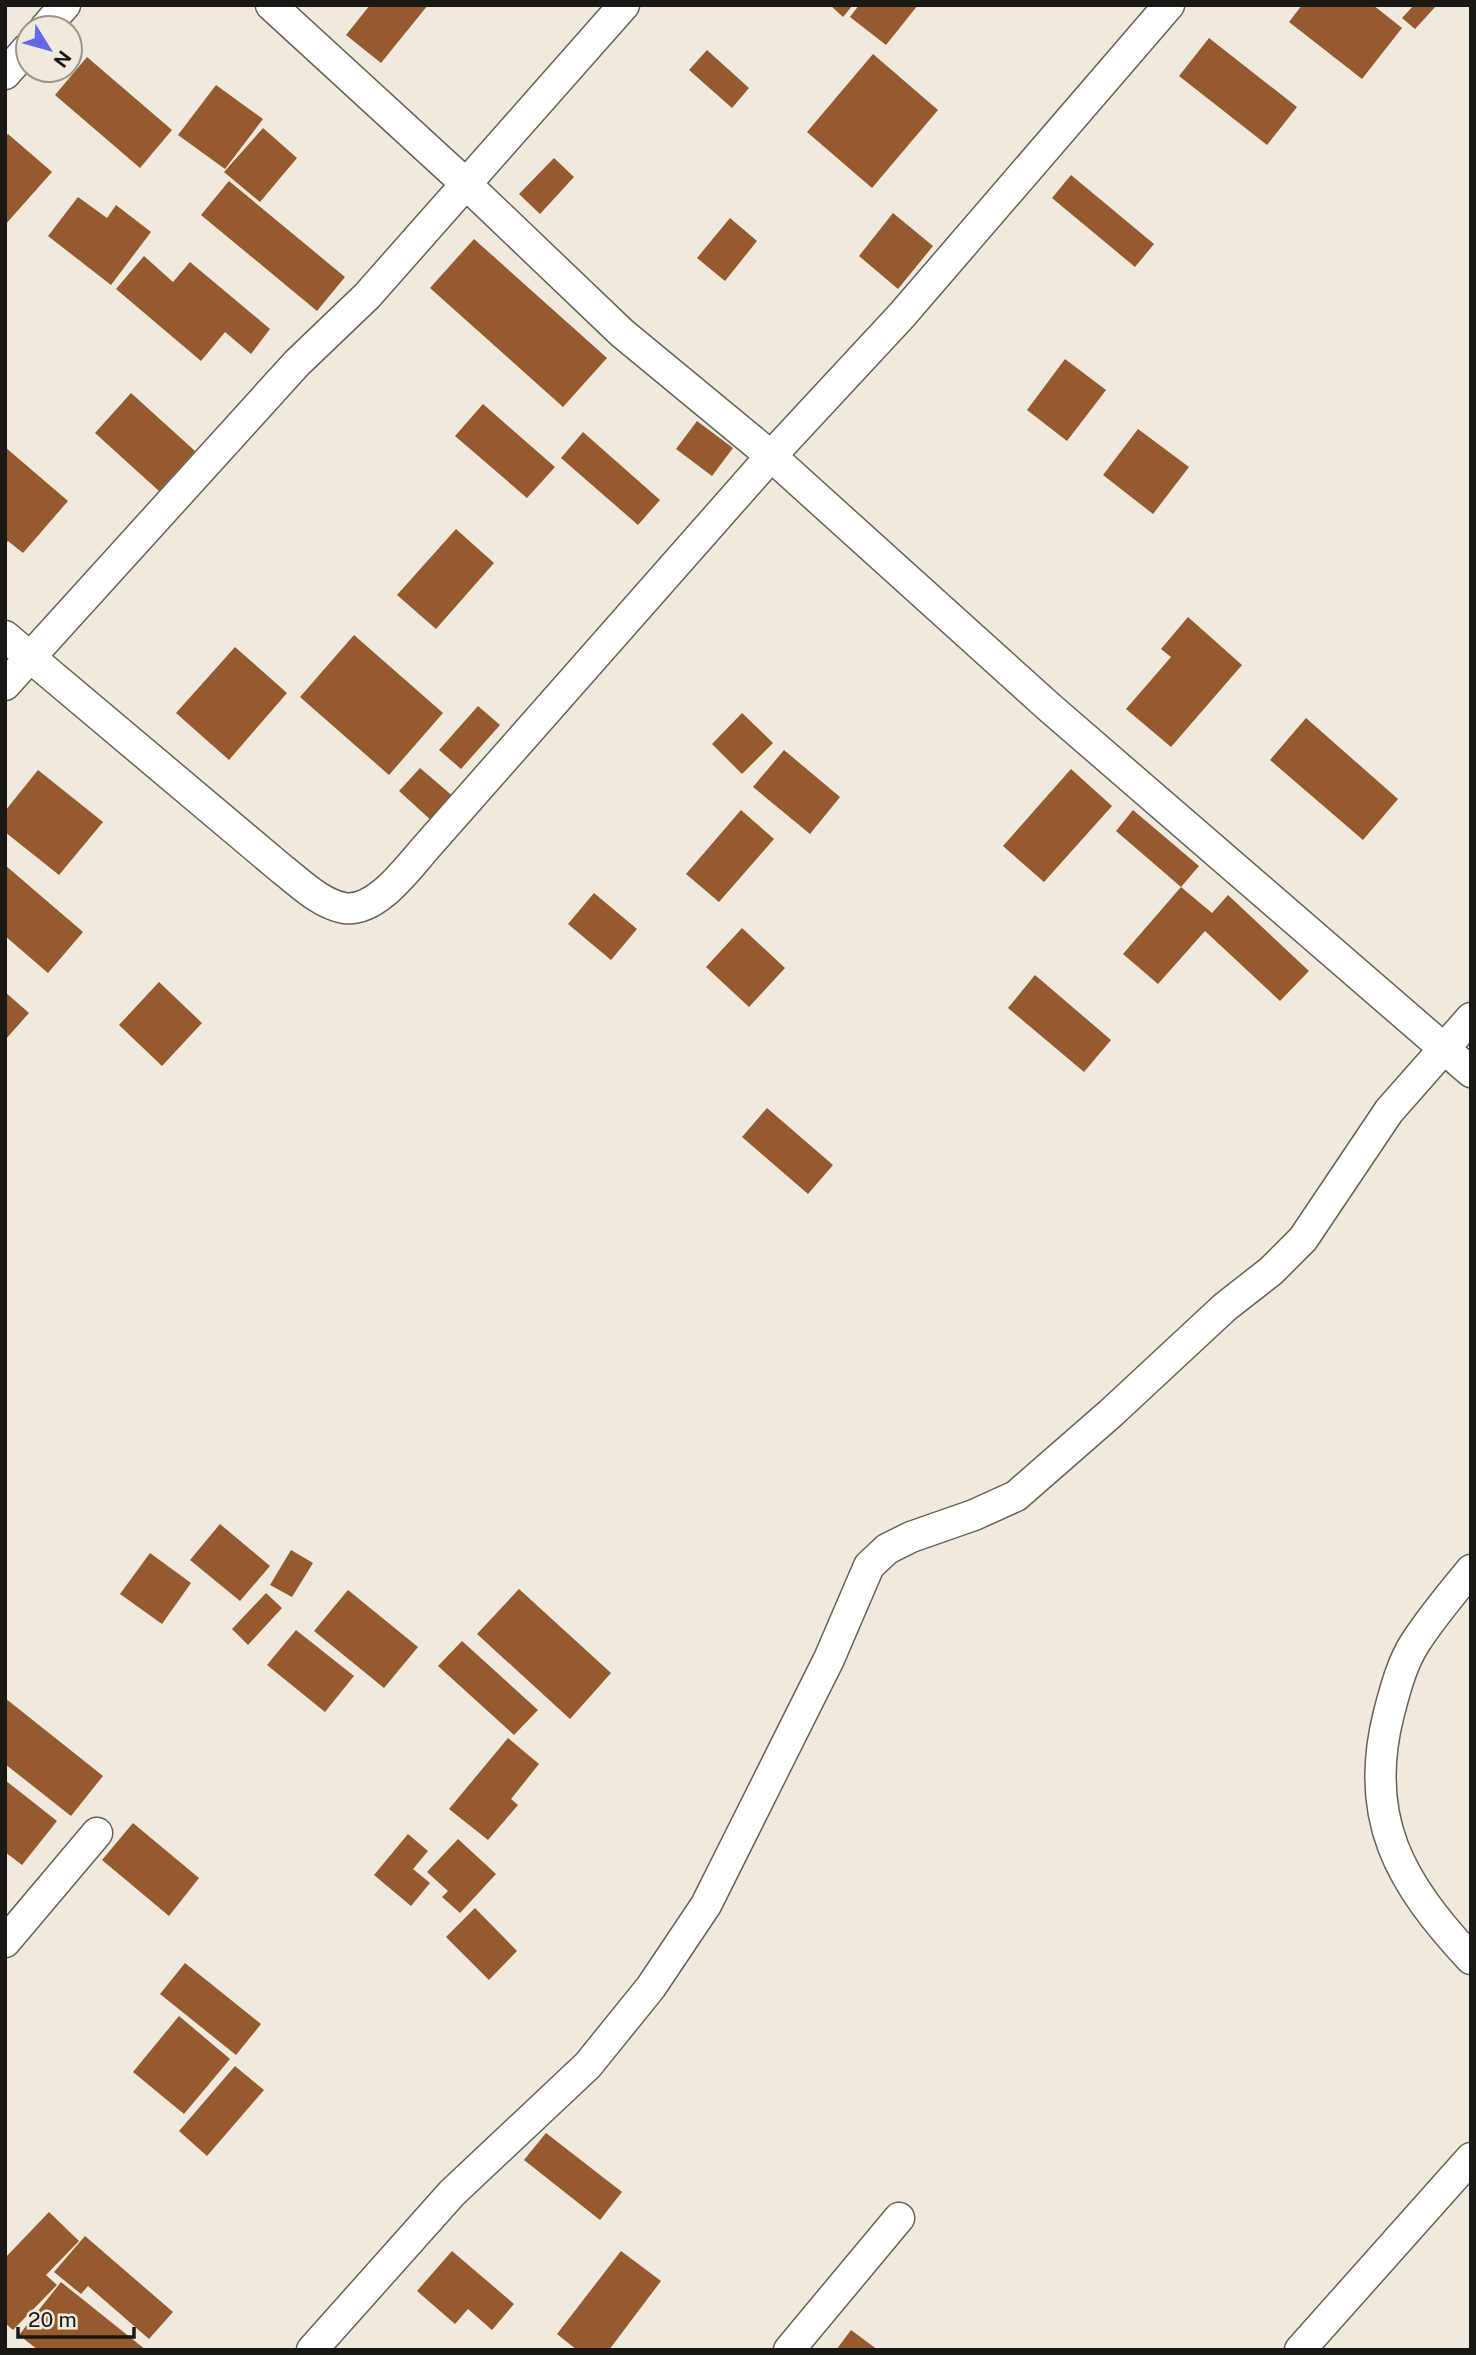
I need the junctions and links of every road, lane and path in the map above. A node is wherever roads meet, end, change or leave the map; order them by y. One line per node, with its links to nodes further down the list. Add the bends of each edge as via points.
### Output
1 (271, 5): 4 (street)
2 (624, 5): 4 (street)
3 (1169, 5): 5 (street, via 902,315)
4 (465, 183): 5 (street, via 622,333); 7 (street, via 367,296 297,363)
5 (771, 456): 7 (street, via 391,886 357,909 326,901 283,870); 10 (street, via 1049,707)
6 (5, 636): 7 (street)
7 (28, 657): 8 (street)
8 (5, 685)
9 (1471, 1018): 10 (street)
10 (1442, 1048): 11 (street); 18 (street, via 1389,1111 1303,1239 1271,1271 1016,1496 911,1537 887,1549 869,1566 829,1659 706,1905 651,1987 588,2065 452,2193)
11 (1471, 1072)
12 (1471, 1570): 15 (street, via 1414,1645 1395,1690 1380,1746 1381,1808 1393,1850 1418,1896)
13 (96, 1833): 14 (street)
14 (5, 1942)
15 (1471, 1959)
16 (1471, 2158): 20 (street)
17 (899, 2218): 19 (street)
18 (312, 2350)
19 (789, 2350)
20 (1300, 2350)

